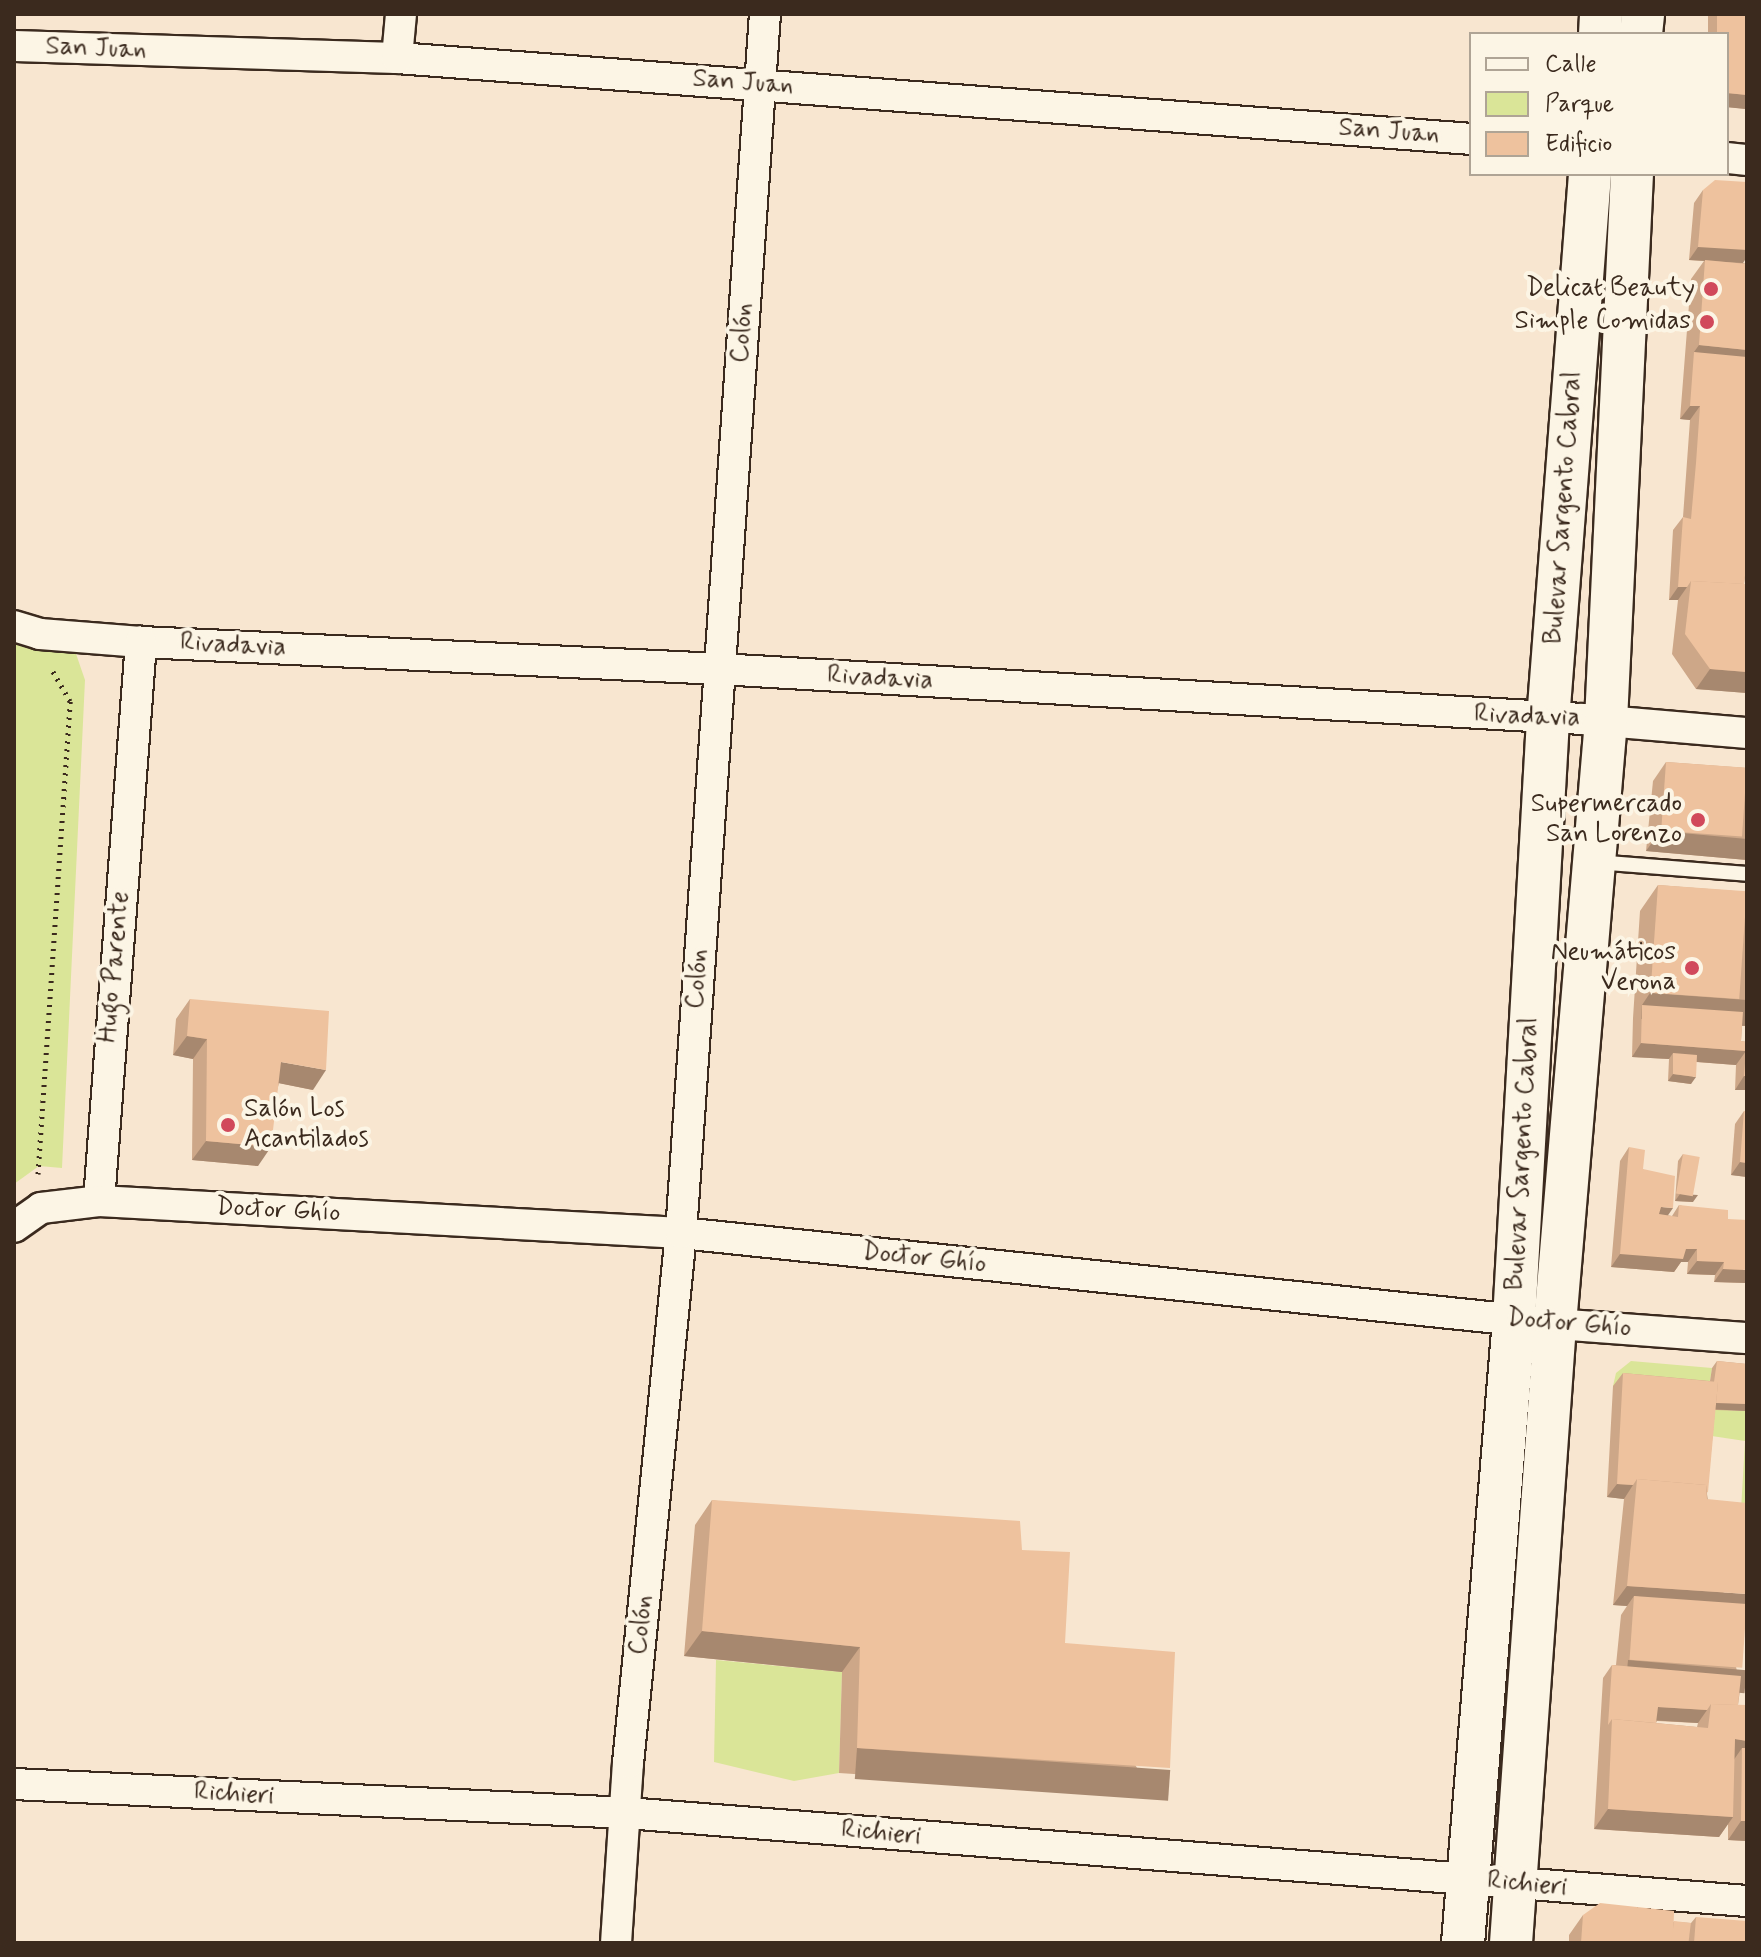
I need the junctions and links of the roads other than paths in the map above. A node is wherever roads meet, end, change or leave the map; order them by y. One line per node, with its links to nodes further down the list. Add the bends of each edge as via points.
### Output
1 (401, 14): 4 (street)
2 (765, 14): 5 (street, Colón)
3 (14, 46): 4 (street, San Juan)
4 (397, 58): 5 (street, San Juan)
5 (760, 84): 6 (street, San Juan); 11 (street, Colón)
6 (1469, 139)
7 (1590, 176): 12 (main road, Bulevar Sargento Cabral)
8 (1632, 176): 13 (main road, Bulevar Sargento Cabral)
9 (14, 626): 10 (street, Rivadavia, via 40,634)
10 (141, 642): 11 (street, Rivadavia); 17 (street, Hugo Parente)
11 (719, 669): 12 (street, Rivadavia); 19 (street, Colón)
12 (1548, 720): 13 (street, Rivadavia); 20 (main road, Bulevar Sargento Cabral)
13 (1606, 721): 14 (street, Rivadavia); 15 (main road, Bulevar Sargento Cabral)
14 (1747, 733)
15 (1594, 861): 16 (lane); 21 (main road, Bulevar Sargento Cabral)
16 (1747, 874)
17 (99, 1201): 18 (street, via 41,1208); 19 (street, Doctor Ghío)
18 (14, 1227)
19 (681, 1233): 20 (street, Doctor Ghío); 24 (street, Colón)
20 (1514, 1320): 21 (street, Doctor Ghío); 25 (main road, Bulevar Sargento Cabral)
21 (1555, 1324): 22 (street, Doctor Ghío); 26 (main road, Bulevar Sargento Cabral)
22 (1747, 1338)
23 (14, 1784): 24 (street, Richieri)
24 (626, 1813): 25 (street, Richieri); 28 (street, Colón)
25 (1467, 1880): 26 (street, Richieri); 29 (main road, Bulevar Sargento Cabral)
26 (1514, 1885): 27 (street, Richieri); 30 (main road, Bulevar Sargento Cabral)
27 (1747, 1901)
28 (616, 1943)
29 (1463, 1943)
30 (1511, 1943)

